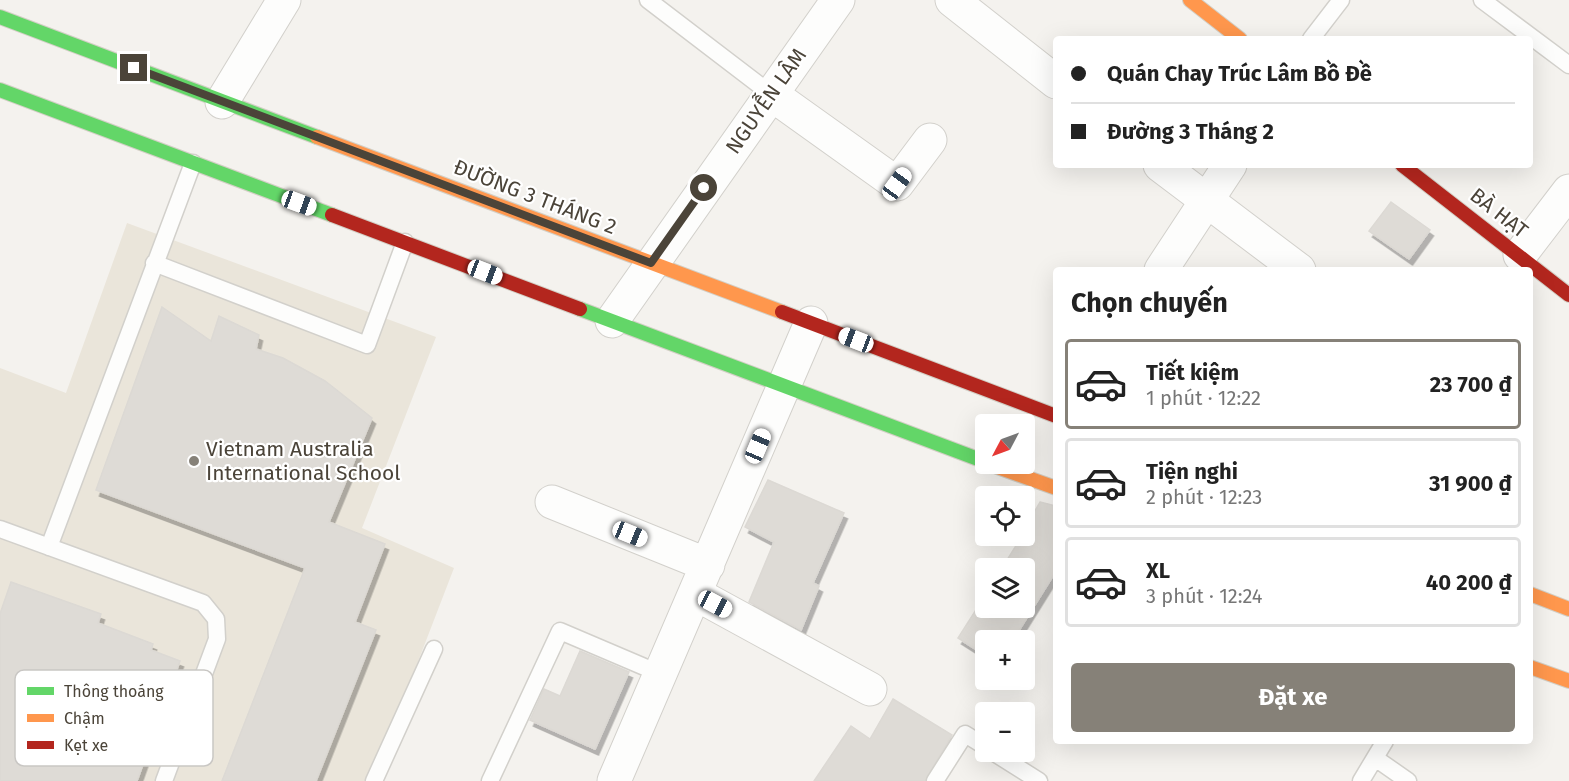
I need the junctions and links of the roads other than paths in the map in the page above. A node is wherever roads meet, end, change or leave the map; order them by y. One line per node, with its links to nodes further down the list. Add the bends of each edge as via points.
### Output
1 (284, 0): 17 (street)
2 (648, 0): 16 (lane)
3 (838, 0): 16 (street, NGUYỄN LÂM)
4 (952, 0): 14 (street)
5 (1191, 0): 9 (main road)
6 (1341, 0): 10 (lane)
7 (1482, 0): 11 (lane)
8 (0, 17): 17 (main road, ĐƯỜNG 3 THÁNG 2)
9 (1236, 36)
10 (1313, 36)
11 (1530, 36)
12 (1533, 38): 13 (lane)
13 (1569, 65)
14 (1053, 80)
15 (0, 90): 19 (main road)
16 (771, 93): 18 (street, via 897,184); 27 (street, NGUYỄN LÂM)
17 (222, 102): 27 (main road, ĐƯỜNG 3 THÁNG 2)
18 (930, 140)
19 (193, 163): 25 (main road); 26 (lane)
20 (1164, 168): 24 (street)
21 (1228, 168): 24 (street)
22 (1405, 168): 28 (main road, BÀ HẠT)
23 (1569, 191): 28 (street)
24 (1207, 202): 29 (street); 30 (street)
25 (405, 243): 26 (lane, via 367,345); 33 (main road)
26 (154, 262): 42 (lane)
27 (651, 263): 33 (street, NGUYỄN LÂM); 34 (main road, ĐƯỜNG 3 THÁNG 2)
28 (1514, 263)
29 (1163, 267)
30 (1295, 267)
31 (1533, 274): 32 (main road, BÀ HẠT)
32 (1569, 295)
33 (612, 321): 35 (main road)
34 (812, 323): 35 (street); 36 (main road, ĐƯỜNG 3 THÁNG 2)
35 (783, 386): 37 (main road); 43 (street)
36 (1053, 415)
37 (975, 458)
38 (1016, 474): 39 (main road)
39 (1053, 488)
40 (552, 502): 43 (street)
41 (0, 529): 42 (lane)
42 (49, 547): 48 (lane, via 203,603 216,619 218,639)
43 (702, 580): 49 (street); 51 (street)
44 (1533, 595): 45 (main road)
45 (1569, 609)
46 (434, 649): 58 (lane)
47 (1533, 668): 50 (main road)
48 (206, 670)
49 (661, 674): 59 (lane, via 560,630); 60 (street)
50 (1569, 681)
51 (870, 689)
52 (975, 740): 61 (lane, via 965,734)
53 (1383, 744): 54 (lane)
54 (1375, 758): 63 (lane); 64 (lane)
55 (1009, 762): 62 (lane)
56 (170, 766): 57 (lane)
57 (164, 781)
58 (374, 781)
59 (490, 781)
60 (614, 781)
61 (935, 781)
62 (1039, 781)
63 (1361, 781)
64 (1408, 781)

